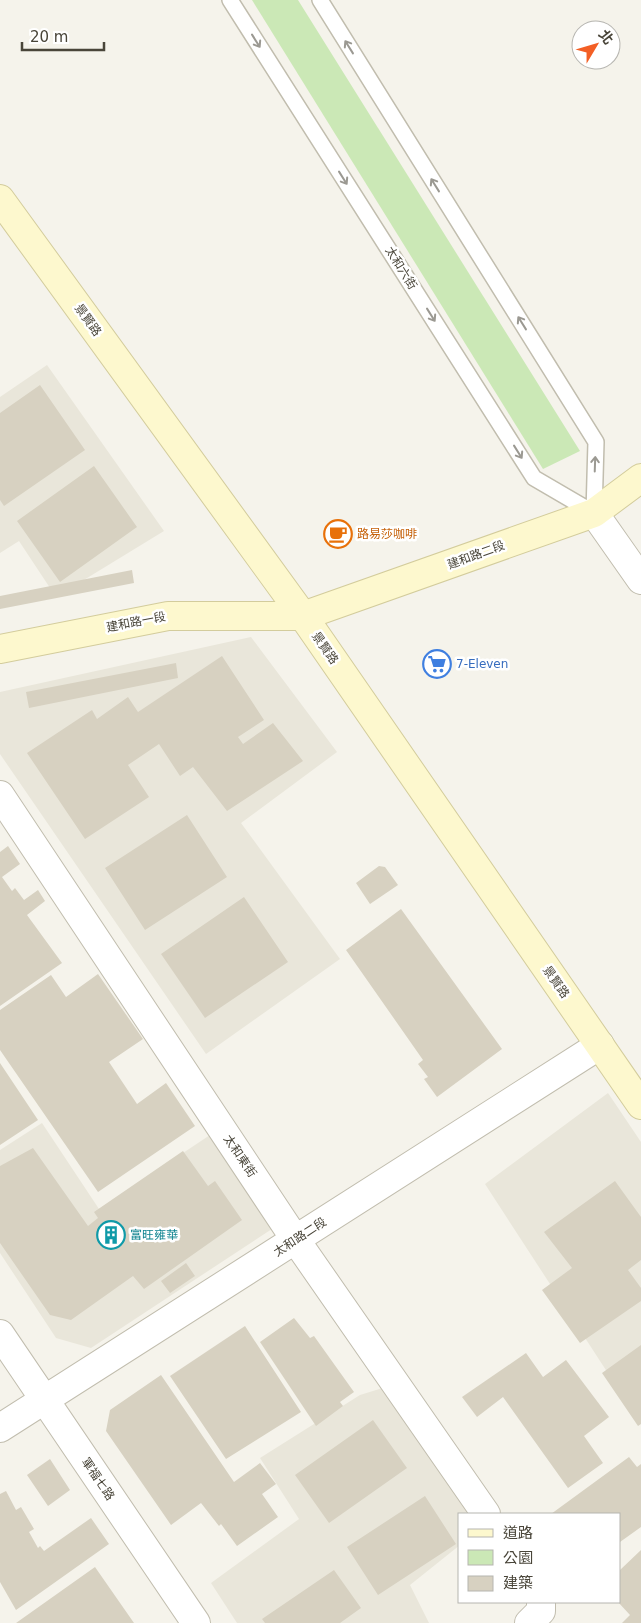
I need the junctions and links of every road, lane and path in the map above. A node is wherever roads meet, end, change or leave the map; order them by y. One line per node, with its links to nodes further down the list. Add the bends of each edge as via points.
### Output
1 (230, 0): 5 (lane, 太和六街, one-way to 5, via 534,478)
2 (320, 0): 5 (lane, one-way to 2, via 596,442)
3 (0, 199): 7 (street, 景賢路)
4 (641, 478): 5 (street, 建和路二段)
5 (594, 513): 6 (street, 太和六街); 7 (street, 建和路二段)
6 (641, 580)
7 (303, 616): 8 (street, 建和路一段, via 168,616); 10 (street, 景賢路)
8 (0, 649)
9 (0, 795): 12 (street, 太和東街)
10 (600, 1046): 11 (street, 景賢路); 12 (street, 太和路二段)
11 (641, 1105)
12 (295, 1240): 14 (street, 太和路二段); 16 (street, 太和東街)
13 (0, 1334): 14 (street, 軍福七路)
14 (44, 1400): 15 (street, 太和路二段); 18 (street, 軍福七路)
15 (0, 1428)
16 (485, 1513)
17 (541, 1603): 19 (street, via 541,1611)
18 (196, 1623)
19 (529, 1623)

